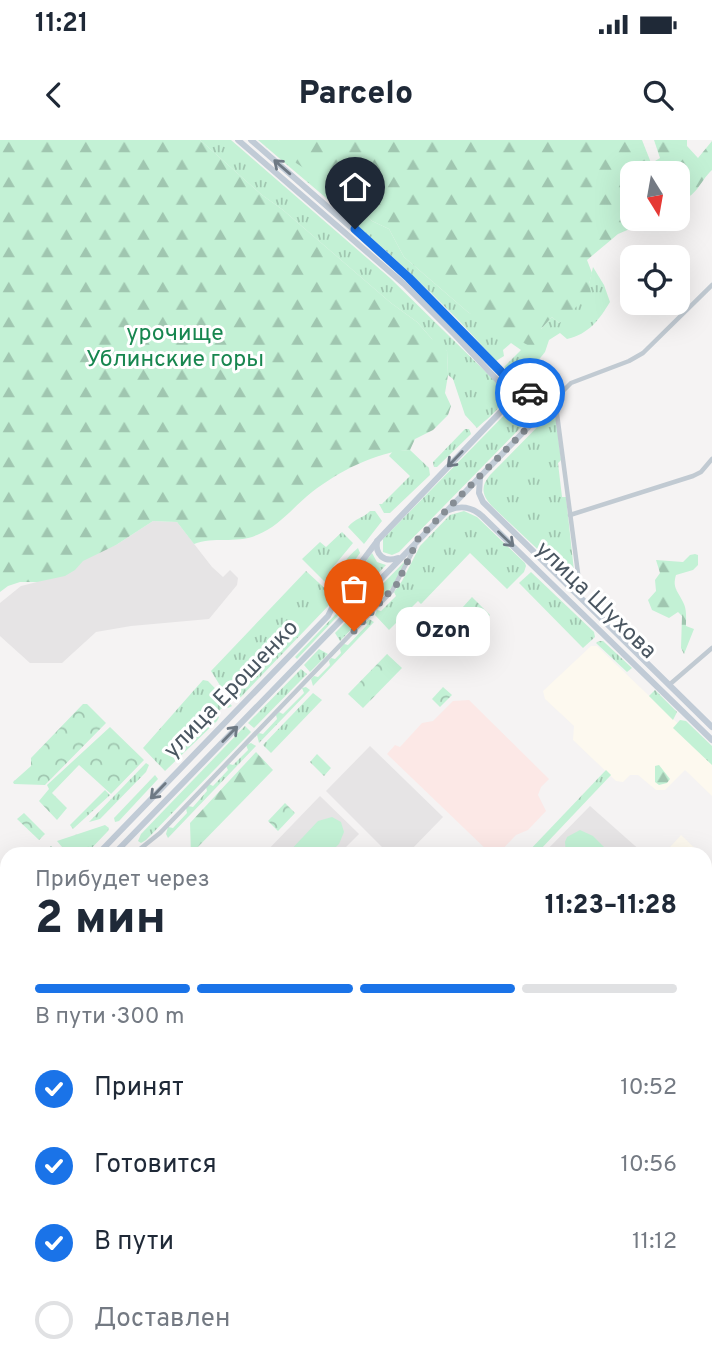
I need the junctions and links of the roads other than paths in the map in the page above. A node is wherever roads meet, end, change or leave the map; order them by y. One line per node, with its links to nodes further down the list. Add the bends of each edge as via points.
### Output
1 (238, 140): 7 (main road, via 395,276 455,335 501,384 506,398)
2 (251, 140): 5 (main road, one-way to 2, via 511,382 409,278)
3 (712, 285): 4 (street, улица Ерошенко, via 643,353 571,383)
4 (561, 392): 6 (street, улица Ерошенко); 8 (street)
5 (534, 396): 6 (street); 7 (main road, улица Ерошенко, via 519,395); 9 (main road, via 542,409)
6 (549, 406): 8 (street); 9 (street, улица Ерошенко)
7 (503, 410): 15 (main road, улица Ерошенко, one-way to 15)
8 (557, 414): 9 (street); 13 (street)
9 (539, 416): 11 (main road, улица Ерошенко)
10 (712, 459): 13 (street, via 692,476)
11 (480, 476): 12 (main road, улица Ерошенко); 17 (main road, улица Шухова, via 483,502)
12 (444, 512): 14 (main road, улица Ерошенко); 20 (main road, улица Шухова, one-way to 20, via 464,507 478,512)
13 (570, 515): 17 (street)
14 (418, 539): 16 (main road, улица Ерошенко); 27 (street, улица Ерошенко, via 392,591)
15 (378, 540): 16 (main road, via 382,558); 25 (main road, улица Ерошенко, one-way to 25, via 342,588 328,616)
16 (401, 557): 26 (main road, улица Ерошенко, one-way to 16)
17 (582, 600): 19 (main road, улица Шухова)
18 (712, 648): 19 (street)
19 (669, 685): 20 (main road); 21 (main road, улица Шухова)
20 (662, 691): 22 (main road, улица Шухова)
21 (690, 706): 22 (main road); 23 (main road, улица Шухова)
22 (684, 712): 24 (main road, улица Шухова)
23 (712, 727)
24 (712, 740)
25 (105, 847)
26 (121, 847)
27 (144, 847)

